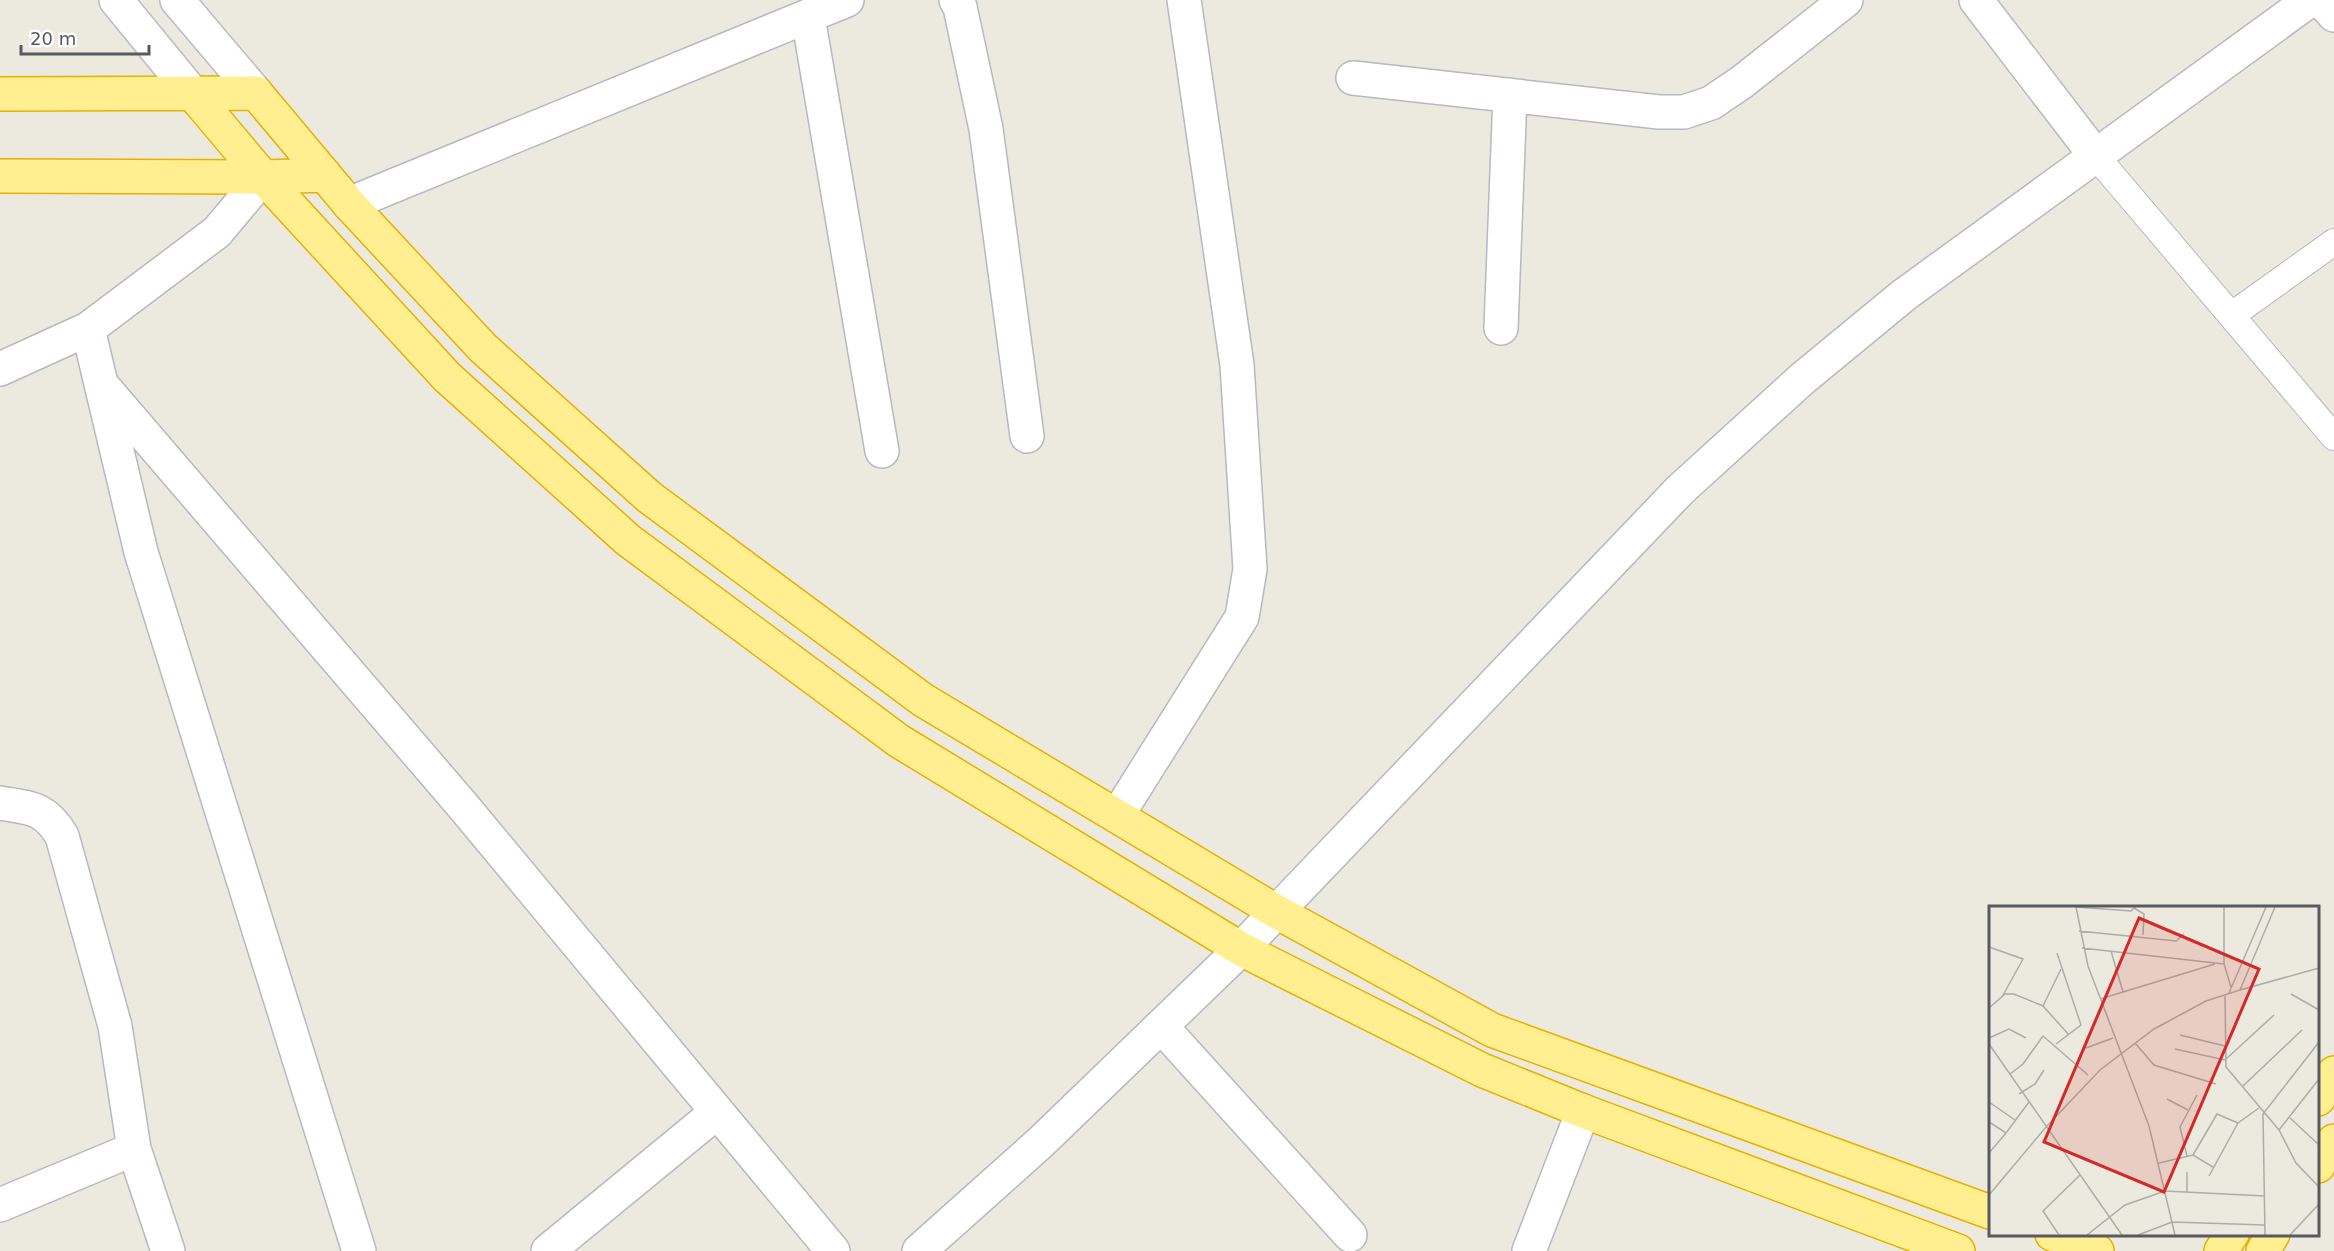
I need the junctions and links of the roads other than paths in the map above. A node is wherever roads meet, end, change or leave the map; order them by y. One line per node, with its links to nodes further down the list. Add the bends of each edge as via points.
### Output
1 (116, 0): 13 (street)
2 (177, 0): 14 (street)
3 (847, 0): 11 (street)
4 (956, 0): 28 (street, via 986,129)
5 (1184, 0): 32 (street, via 1237,365 1250,569 1242,617)
6 (1846, 0): 16 (street, via 1742,82 1696,109 1659,112)
7 (1976, 0): 17 (street)
8 (2310, 0): 17 (street)
9 (2321, 0): 10 (street)
10 (2334, 15)
11 (808, 17): 21 (street); 30 (street)
12 (1353, 78): 16 (street)
13 (193, 93): 14 (highway); 15 (highway); 20 (highway)
14 (256, 93): 18 (highway)
15 (0, 94)
16 (1510, 95): 24 (street)
17 (2095, 155): 23 (lane); 33 (street, via 1904,295 1802,379 1680,489)
18 (325, 175): 20 (highway); 21 (highway)
19 (0, 176): 20 (highway)
20 (263, 177): 25 (street, via 217,232); 34 (highway, via 447,377 628,540 898,741)
21 (349, 204): 32 (highway, via 483,348 649,497 923,700)
22 (2334, 242): 23 (lane)
23 (2232, 315): 29 (lane)
24 (1501, 328)
25 (88, 329): 26 (street); 27 (street)
26 (0, 369)
27 (101, 384): 39 (street, via 463,806); 50 (street, via 141,552)
28 (1027, 436)
29 (2334, 437)
30 (882, 451)
31 (0, 803): 41 (street, via 40,812 62,836 115,1026)
32 (1117, 816): 33 (highway)
33 (1277, 912): 34 (street); 44 (highway, via 1492,1030)
34 (1241, 949): 35 (street); 38 (highway, via 1482,1070)
35 (1161, 1026): 45 (street); 53 (street, via 1041,1142)
36 (2334, 1073): 37 (highway)
37 (2319, 1097)
38 (1583, 1111): 54 (street); 55 (highway)
39 (717, 1112): 51 (street); 52 (street)
40 (2334, 1141): 42 (highway)
41 (134, 1149): 43 (street); 49 (street)
42 (2319, 1165)
43 (0, 1205)
44 (1989, 1212)
45 (1350, 1234)
46 (2057, 1236): 56 (highway)
47 (2231, 1236): 57 (highway)
48 (2273, 1236): 58 (highway)
49 (168, 1251)
50 (359, 1251)
51 (548, 1251)
52 (833, 1251)
53 (919, 1251)
54 (1529, 1251)
55 (1958, 1251)
56 (2097, 1251)
57 (2221, 1251)
58 (2263, 1251)

